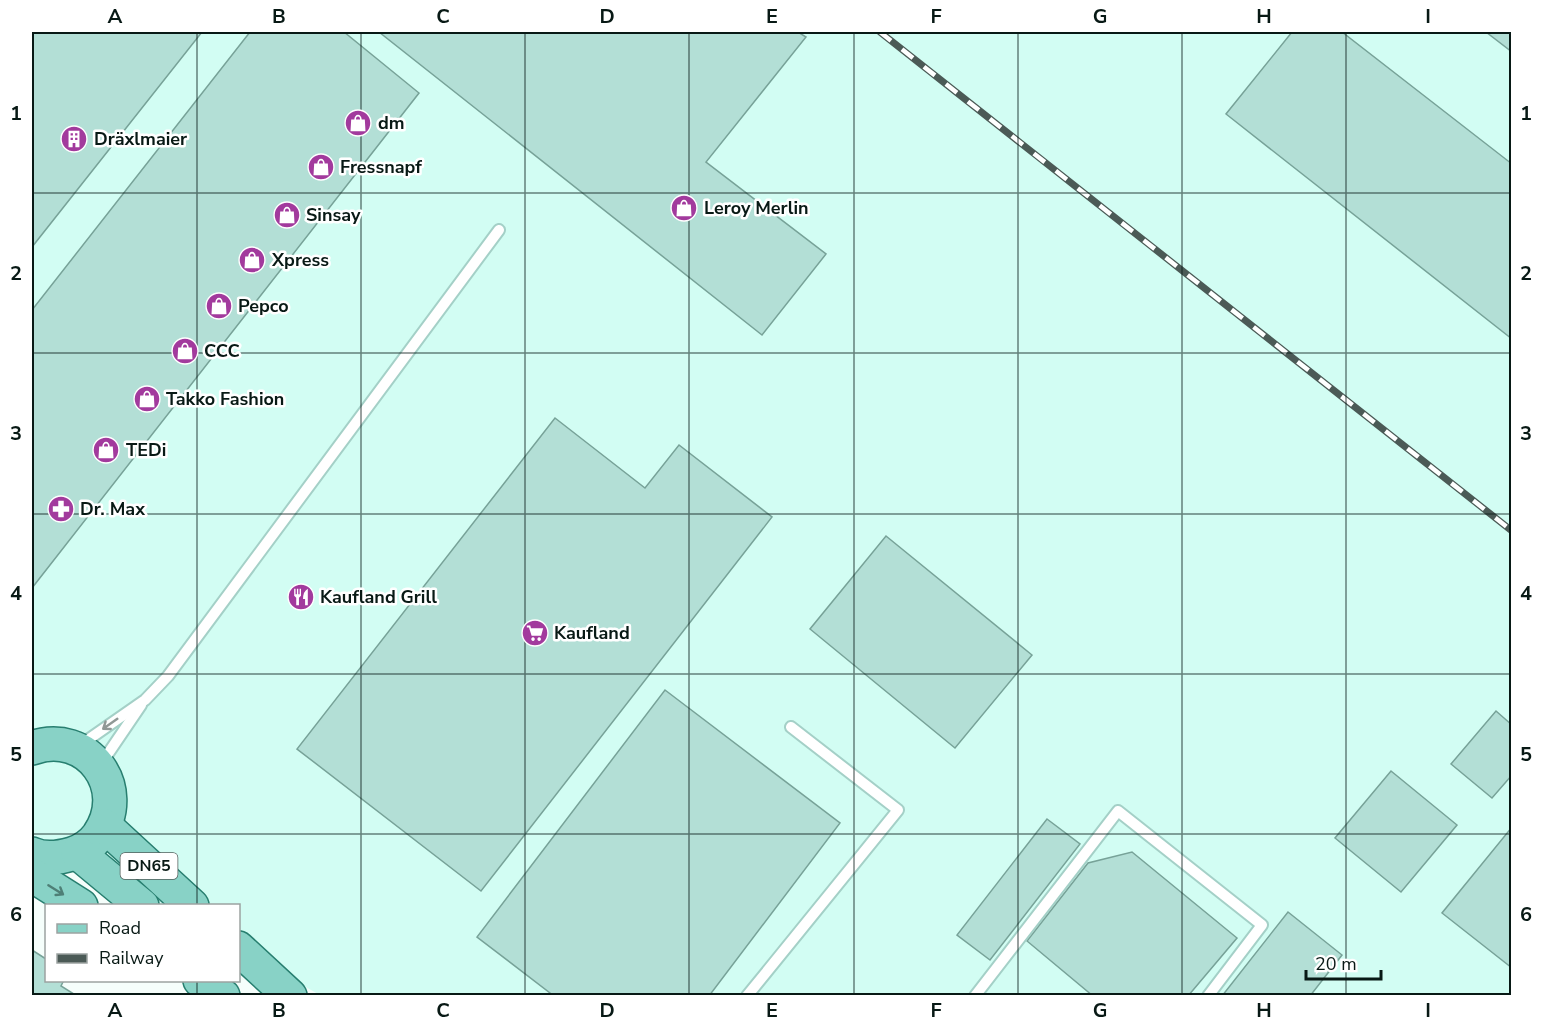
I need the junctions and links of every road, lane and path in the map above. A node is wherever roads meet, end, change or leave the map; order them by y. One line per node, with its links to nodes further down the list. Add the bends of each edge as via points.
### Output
1 (499, 230): 2 (lane, via 168,676)
2 (145, 700): 5 (lane); 5 (lane, one-way to 5)
3 (791, 727): 19 (lane, via 898,810)
4 (32, 748): 5 (main road, via 58,744)
5 (88, 758): 6 (main road, via 107,781 110,811)
6 (105, 826): 7 (main road, via 94,842); 12 (main road, DN65)
7 (78, 853): 8 (main road, via 59,858); 11 (main road, DN65)
8 (32, 854)
9 (32, 875): 10 (main road, one-way to 10)
10 (78, 904)
11 (140, 904)
12 (190, 904)
13 (240, 950): 18 (main road)
14 (202, 982): 16 (main road)
15 (240, 982): 17 (main road)
16 (223, 996)
17 (266, 996)
18 (291, 996)
19 (747, 996)
20 (975, 996): 21 (lane, via 1118,812 1262,925)
21 (1208, 996)

